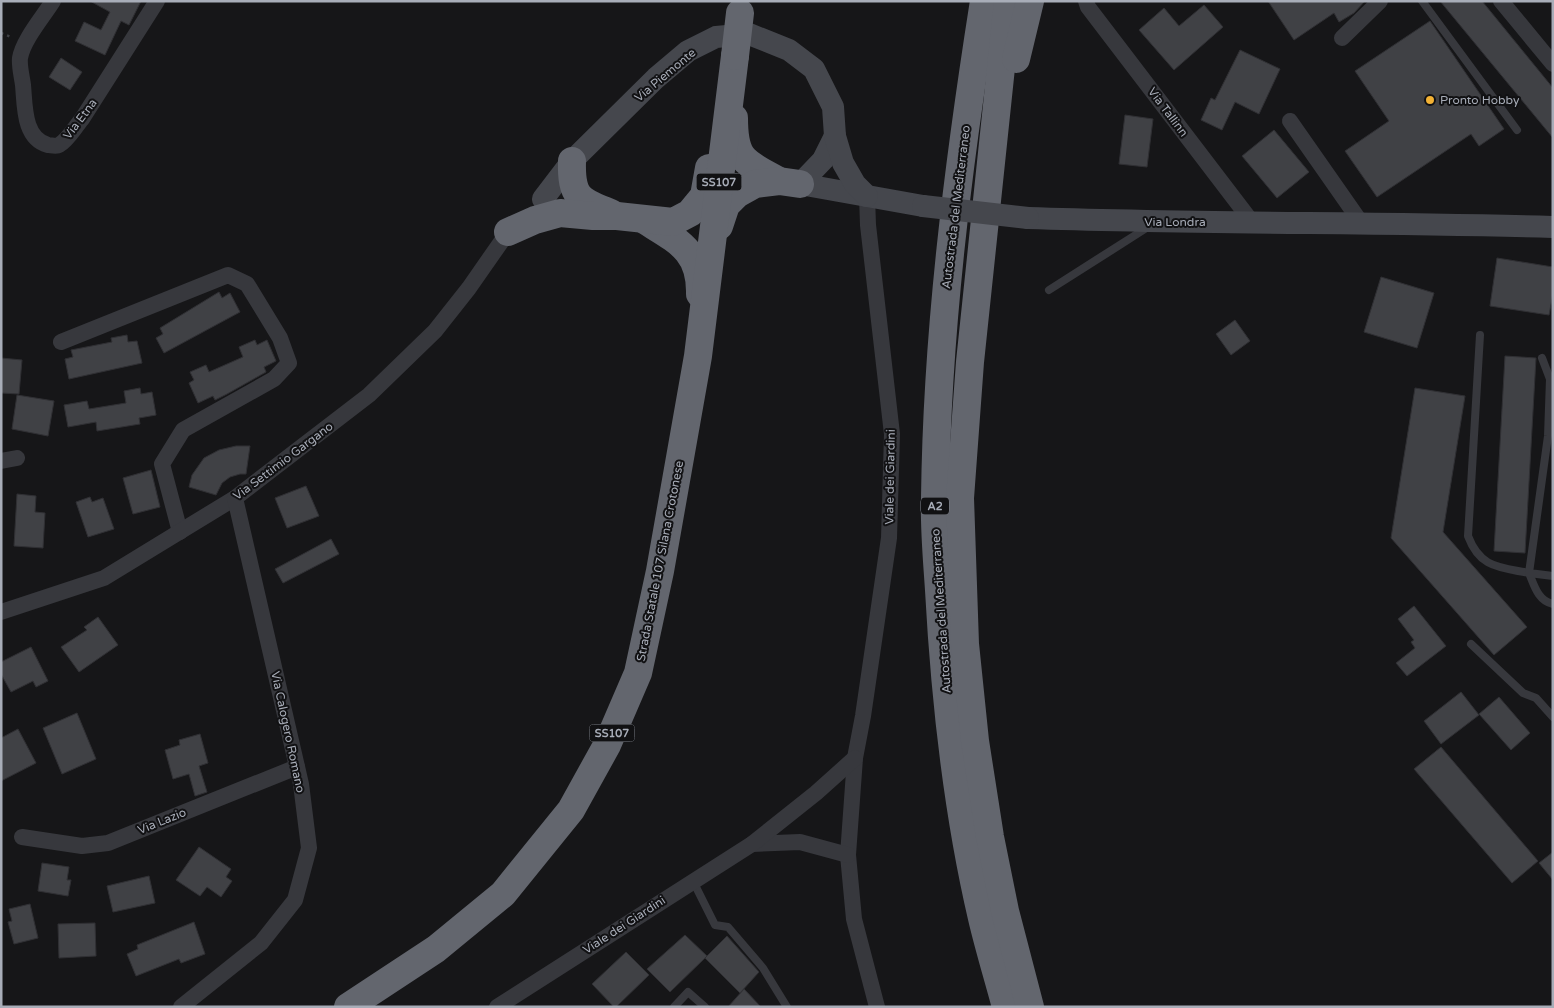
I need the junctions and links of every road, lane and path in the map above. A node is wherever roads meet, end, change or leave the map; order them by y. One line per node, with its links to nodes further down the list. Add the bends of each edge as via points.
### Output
1 (53, 1): 2 (street, Via Etna, via 25,43 20,58 25,113 30,127 43,143 59,146 82,118)
2 (157, 1)
3 (1008, 1): 36 (highway, Autostrada del Mediterraneo / A2)
4 (1030, 1): 36 (highway, via 1014,66 985,321)
5 (1086, 1): 26 (street, Via Tallinn)
6 (1380, 1): 11 (street)
7 (1422, 1): 15 (lane)
8 (1501, 1): 12 (street)
9 (741, 7): 13 (highway, Strada Statale 107 Silana Crotonese / SS107, bridge)
10 (980, 10): 58 (highway, Autostrada del Mediterraneo / A2, via 945,293 934,501 942,647 952,744 982,918)
11 (1342, 38)
12 (1553, 64)
13 (732, 69): 18 (highway, via 736,145 747,163); 24 (highway, via 722,99 704,196 690,212 673,222); 30 (highway, Strada Statale 107 Silana Crotonese / SS107)
14 (1290, 121): 27 (street)
15 (1518, 130)
16 (572, 161): 17 (street, Via Piemonte, via 656,78 688,52 716,37 750,34 789,50 814,69 833,106); 21 (highway, via 575,193); 22 (street, Via Piemonte)
17 (833, 161): 18 (street); 19 (street); 20 (street)
18 (790, 182): 19 (street, Via Londra); 30 (highway, via 755,184 726,206)
19 (828, 188): 20 (street, Via Londra)
20 (868, 196): 25 (street, Via Londra, bridge, via 1028,218); 45 (street, Viale dei Giardini, via 868,224 892,434 889,538)
21 (589, 205): 22 (highway, via 553,196); 23 (highway)
22 (551, 206): 23 (highway, via 593,216); 29 (highway, via 535,220)
23 (617, 216): 24 (highway)
24 (645, 220): 34 (highway, via 686,247 696,265 700,290)
25 (1156, 222): 26 (street, Via Londra); 31 (lane)
26 (1252, 222): 27 (street, Via Londra)
27 (1362, 224): 28 (street, Via Londra)
28 (1553, 227)
29 (508, 232): 37 (street, Via Settimio Gargano, via 435,331 369,395)
30 (708, 282): 34 (highway, Strada Statale 107 Silana Crotonese / SS107)
31 (1049, 290)
32 (1480, 335): 39 (lane, via 1468,536 1473,550 1483,560)
33 (61, 342): 38 (street, via 228,275 247,284 280,338 289,363 274,379 183,430 162,464)
34 (698, 356): 52 (highway, Strada Statale 107 Silana Crotonese / SS107, via 660,572 638,672 607,745 571,810 502,894 436,949)
35 (1542, 358): 39 (lane, via 1550,379 1548,436)
36 (970, 362): 59 (highway, Autostrada del Mediterraneo / A2, via 960,498 965,644 975,741 990,837 1005,912)
37 (234, 498): 38 (street, Via Settimio Gargano); 46 (street, Via Calogero Romano)
38 (180, 532): 42 (street, Via Settimio Gargano, via 104,578)
39 (1529, 573): 40 (lane); 41 (lane, via 1535,590 1543,600)
40 (1553, 576)
41 (1553, 604)
42 (1, 612)
43 (1470, 644): 44 (lane, via 1523,693 1536,698)
44 (1553, 717)
45 (855, 758): 48 (street, Viale dei Giardini, via 816,794); 49 (street, Viale dei Giardini)
46 (298, 767): 47 (street, Via Lazio, via 108,843 82,846); 51 (street, Via Calogero Romano, via 308,848 295,900 261,943)
47 (22, 837)
48 (752, 844): 49 (street, Viale dei Giardini, via 800,842); 50 (street, Viale dei Giardini)
49 (848, 855): 57 (street, Viale dei Giardini, via 854,919)
50 (693, 881): 53 (street, Viale dei Giardini); 56 (lane, via 715,925 728,927 763,968)
51 (181, 1007)
52 (348, 1007)
53 (496, 1007)
54 (674, 1007): 55 (lane, via 688,992)
55 (705, 1007)
56 (787, 1007)
57 (877, 1007)
58 (1006, 1007)
59 (1030, 1007)

